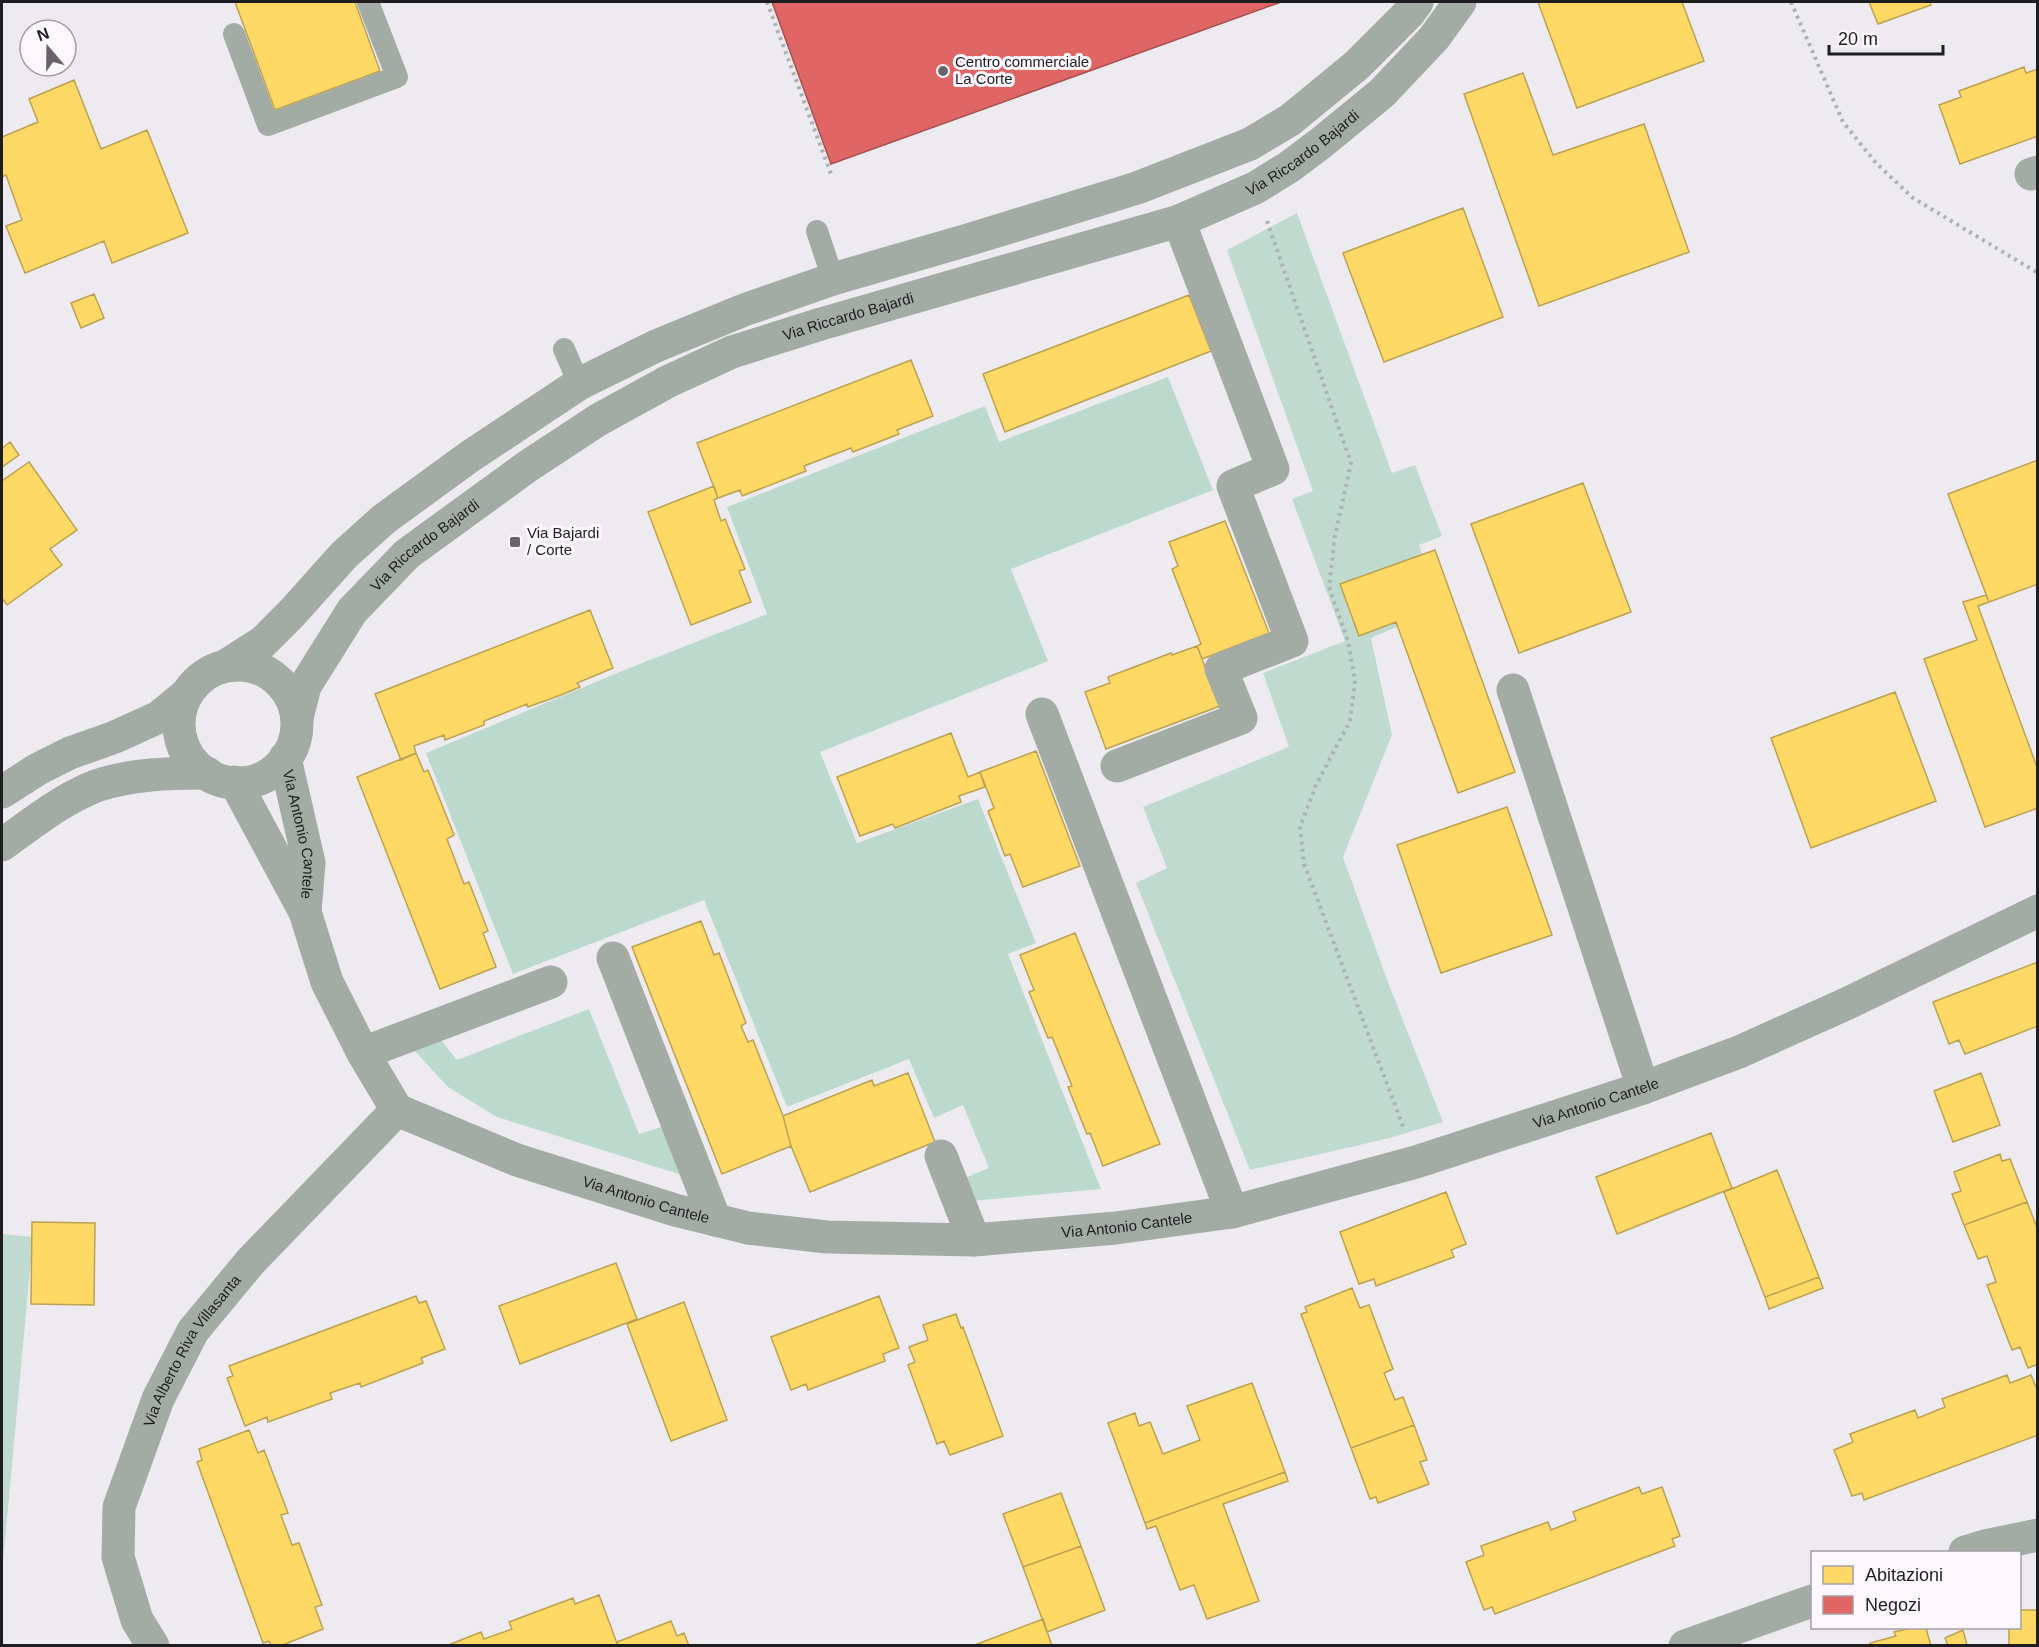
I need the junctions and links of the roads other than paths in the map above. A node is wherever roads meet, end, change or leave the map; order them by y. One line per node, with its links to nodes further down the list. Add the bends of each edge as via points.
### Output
1 (368, 2): 4 (lane, via 397,77 268,125)
2 (1417, 2): 7 (street, via 1358,65 1290,120 1250,144 1137,188)
3 (1460, 2): 5 (street, Via Riccardo Bajardi, via 1434,38 1382,93 1321,143 1255,188)
4 (234, 34)
5 (1179, 221): 14 (street, Via Riccardo Bajardi, via 732,352 598,420 407,554 352,610 305,686); 16 (street, via 1273,469 1233,486 1292,641 1221,669 1241,718)
6 (817, 231): 7 (lane)
7 (833, 279): 9 (street, via 656,346)
8 (564, 349): 9 (lane)
9 (579, 384): 10 (street, via 384,519 344,555 263,642)
10 (227, 665): 12 (street, via 205,675); 14 (street, via 259,669 273,677 285,688)
11 (1513, 690): 25 (street)
12 (188, 693): 17 (street, via 180,714 180,737 185,751 195,764); 18 (street, via 159,717 70,753)
13 (1042, 714): 28 (street)
14 (297, 718): 15 (street, Via Riccardo Bajardi, via 292,746)
15 (285, 758): 17 (street, Via Riccardo Bajardi, via 264,776 250,781); 21 (street, Via Antonio Cantele, via 309,863)
16 (1117, 766)
17 (221, 778): 19 (street, Via Riccardo Bajardi, via 184,773 94,787); 21 (street, Via Antonio Cantele)
18 (2, 792)
19 (2, 844)
20 (2037, 911): 25 (street, Via Antonio Cantele, via 1846,1004 1739,1052)
21 (305, 912): 24 (street, Via Antonio Cantele, via 327,982)
22 (613, 958): 29 (street)
23 (551, 982): 24 (street)
24 (363, 1053): 26 (street, Via Antonio Cantele)
25 (1643, 1088): 28 (street, Via Antonio Cantele, via 1416,1161)
26 (397, 1110): 29 (street, Via Antonio Cantele, via 517,1160); 34 (street, Via Alberto Riva Villasanta, via 251,1261 193,1331 158,1399 119,1507 118,1527 118,1557 137,1620)
27 (941, 1156): 30 (street)
28 (1232, 1212): 30 (street, Via Antonio Cantele, via 1116,1228)
29 (715, 1220): 30 (street, Via Antonio Cantele, via 827,1237)
30 (974, 1240)
31 (2037, 1535): 32 (street)
32 (1968, 1551)
33 (1811, 1601): 35 (street)
34 (153, 1646)
35 (1685, 1646)

